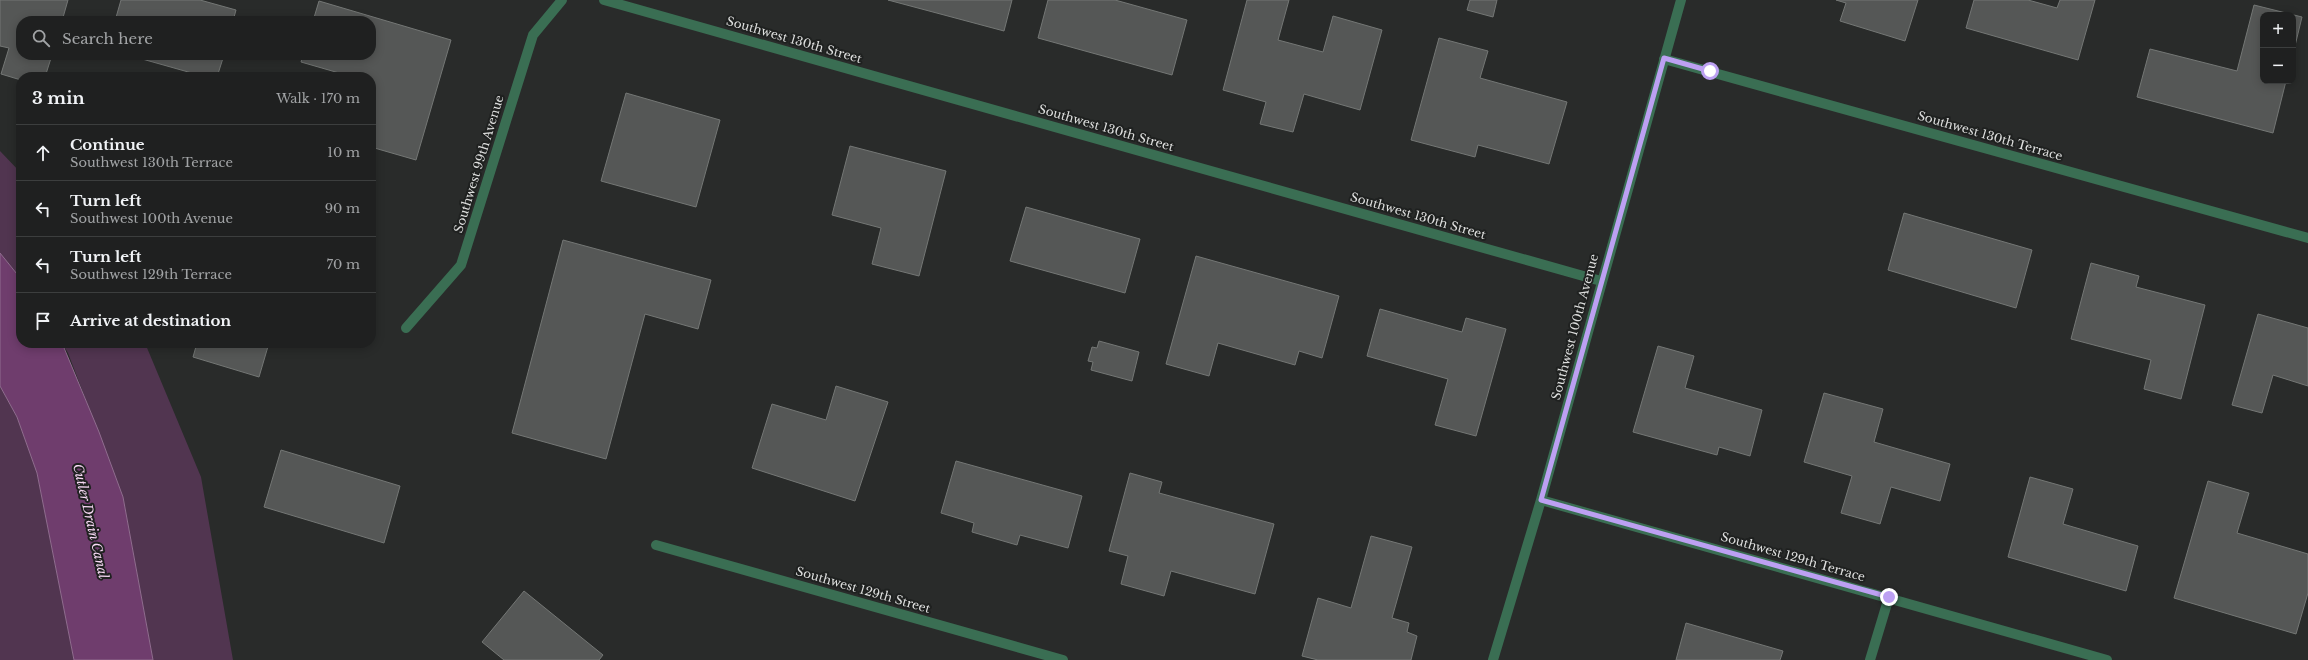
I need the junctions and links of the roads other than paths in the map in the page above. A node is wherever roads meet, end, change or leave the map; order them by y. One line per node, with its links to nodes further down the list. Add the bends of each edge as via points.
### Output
1 (562, 0): 7 (street, Southwest 99th Avenue, via 533,35 461,265)
2 (604, 0): 6 (street, Southwest 130th Street)
3 (1681, 0): 4 (street, Southwest 100th Avenue)
4 (1664, 58): 5 (street, Southwest 130th Terrace); 6 (street, Southwest 100th Avenue)
5 (2308, 238)
6 (1601, 281): 8 (street, Southwest 100th Avenue)
7 (406, 328)
8 (1541, 500): 10 (street, Southwest 129th Terrace); 12 (street, Southwest 100th Avenue)
9 (656, 545): 11 (street, Southwest 129th Street)
10 (1889, 597): 13 (street); 14 (street, Southwest 129th Terrace)
11 (1063, 660)
12 (1493, 660)
13 (1870, 660)
14 (2107, 660)

